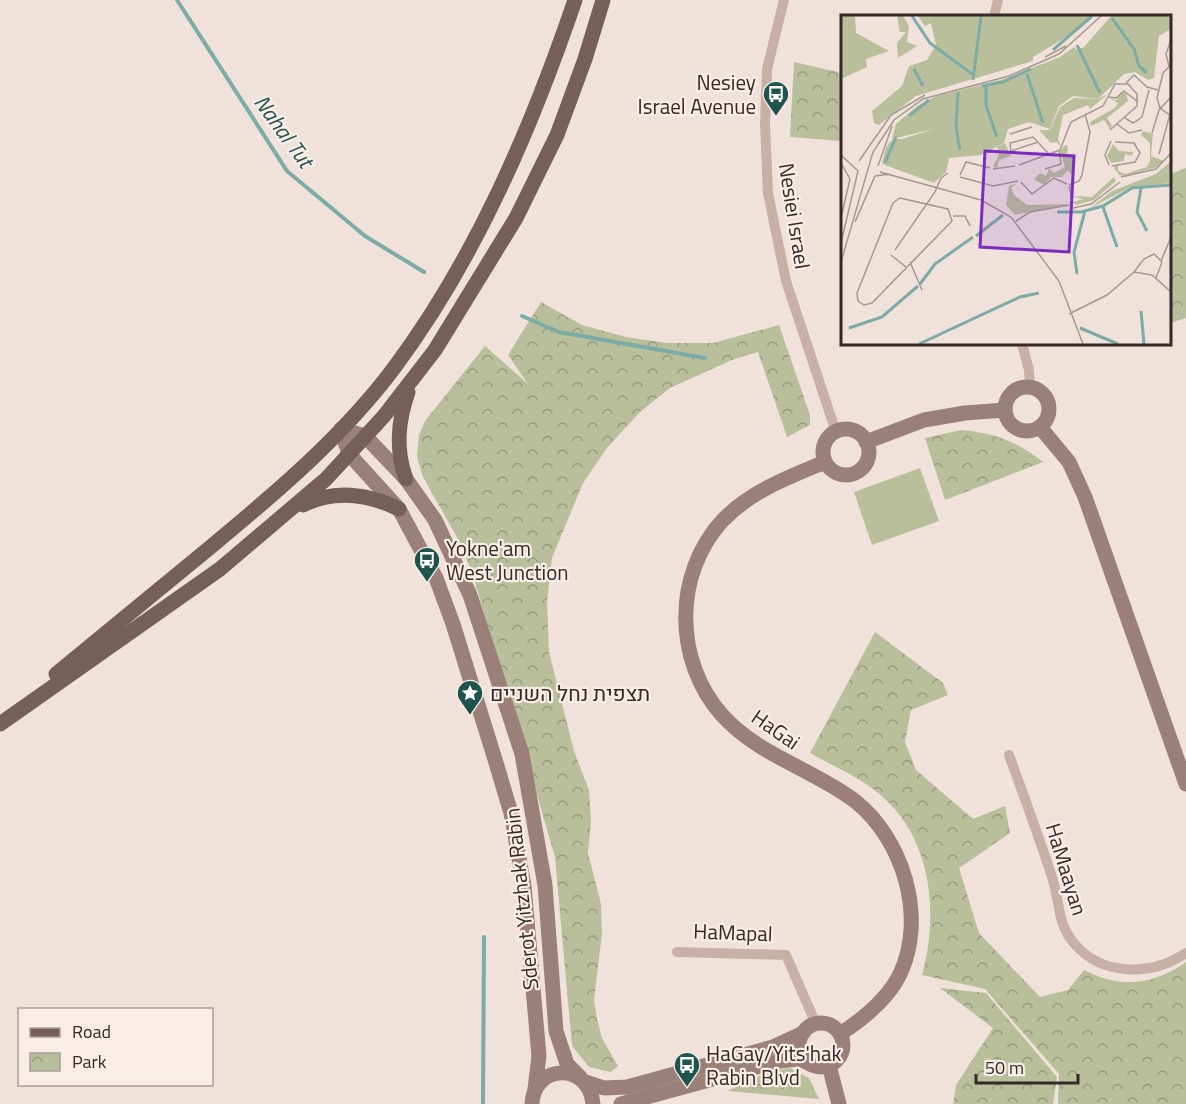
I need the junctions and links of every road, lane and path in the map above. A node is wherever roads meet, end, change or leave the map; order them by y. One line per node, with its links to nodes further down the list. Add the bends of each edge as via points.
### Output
1 (575, 0): 11 (main road, via 498,196 413,340)
2 (603, 0): 7 (main road, via 557,135 516,218)
3 (784, 0): 12 (street, Nesiei Israel, via 767,69 768,193 786,281)
4 (998, 0): 5 (street)
5 (994, 15)
6 (1022, 345): 8 (street)
7 (411, 383): 13 (main road); 17 (main road, via 399,430)
8 (1030, 387): 9 (street, via 1012,393); 10 (street, via 1047,400 1048,415)
9 (1005, 410): 10 (street, via 1014,427 1027,431); 14 (street, via 924,420)
10 (1040, 427): 22 (street, via 1065,456 1085,497)
11 (341, 429): 13 (street); 15 (street, Sderot Yitzhak Rabin); 20 (main road, via 286,484)
12 (836, 432): 14 (street, via 850,429); 16 (street, via 823,448)
13 (365, 436): 15 (main road); 17 (street, Sderot Yitzhak Rabin)
14 (866, 442): 16 (street, via 868,458 859,471 837,473)
15 (349, 454): 18 (street, Sderot Yitzhak Rabin); 19 (main road)
16 (825, 462): 27 (street, HaGai, via 767,488 723,520 703,549 690,580 685,614 688,649 700,683 722,715 753,744 833,787 864,809 886,836 902,871 911,908 905,962 883,998)
17 (406, 479): 30 (street, Sderot Yitzhak Rabin, via 435,520 470,596 522,754 544,876 556,1031 567,1064)
18 (399, 509): 19 (main road, via 368,496 336,495); 31 (street, Sderot Yitzhak Rabin, via 443,595 511,813 528,919 538,1056)
19 (289, 512): 20 (main road, via 220,569)
20 (0, 722)
21 (1009, 755): 24 (street, HaMaayan, via 1053,879 1061,921 1072,942 1099,962 1120,968 1159,967)
22 (1186, 784)
23 (677, 952): 25 (street, HaMapal, via 786,955)
24 (1186, 953)
25 (816, 1023): 26 (street); 27 (street, via 830,1025)
26 (803, 1033): 28 (street, via 800,1049); 30 (street, via 773,1047 627,1087 604,1088)
27 (840, 1034): 29 (street, via 842,1050)
28 (809, 1063): 29 (street); 33 (street, via 799,1059 779,1061)
29 (829, 1065): 34 (street)
30 (581, 1079): 31 (street, via 570,1073 550,1075); 32 (street, Sderot Yitzhak Rabin)
31 (533, 1096)
32 (593, 1104)
33 (621, 1104)
34 (839, 1104)

